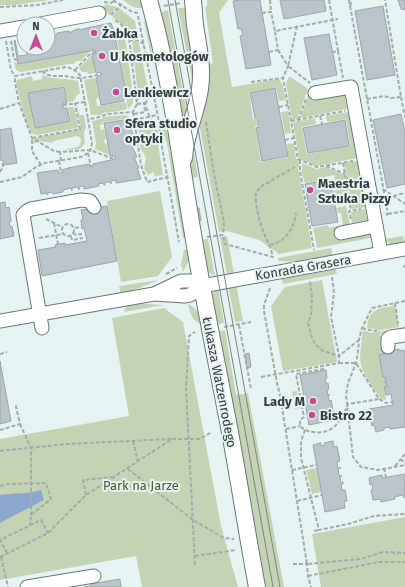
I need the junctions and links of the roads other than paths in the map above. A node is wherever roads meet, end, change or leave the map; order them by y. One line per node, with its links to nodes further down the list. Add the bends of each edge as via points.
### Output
1 (187, 1): 8 (street, Łukasza Watzenrodego, via 196,30 202,76 184,153)
2 (156, 3): 8 (street, Łukasza Watzenrodego, via 157,29)
3 (104, 15): 4 (street)
4 (56, 22)
5 (16, 28): 6 (street)
6 (4, 30)
7 (311, 92): 10 (street, via 351,87)
8 (184, 177): 14 (street, Łukasza Watzenrodego)
9 (94, 207): 15 (street, via 90,201 81,200 31,209 25,213 23,219)
10 (376, 226): 11 (street); 13 (street)
11 (341, 233)
12 (405, 249): 13 (street, Konrada Grasera)
13 (381, 253): 14 (street, Konrada Grasera)
14 (202, 286): 15 (street, Konrada Grasera, via 190,295 154,294); 22 (street, Łukasza Watzenrodego)
15 (39, 314): 16 (street, Konrada Grasera); 17 (street)
16 (0, 321)
17 (42, 328)
18 (402, 331): 19 (street, via 388,339)
19 (388, 347)
20 (94, 576): 21 (street)
21 (27, 587)
22 (257, 587)

